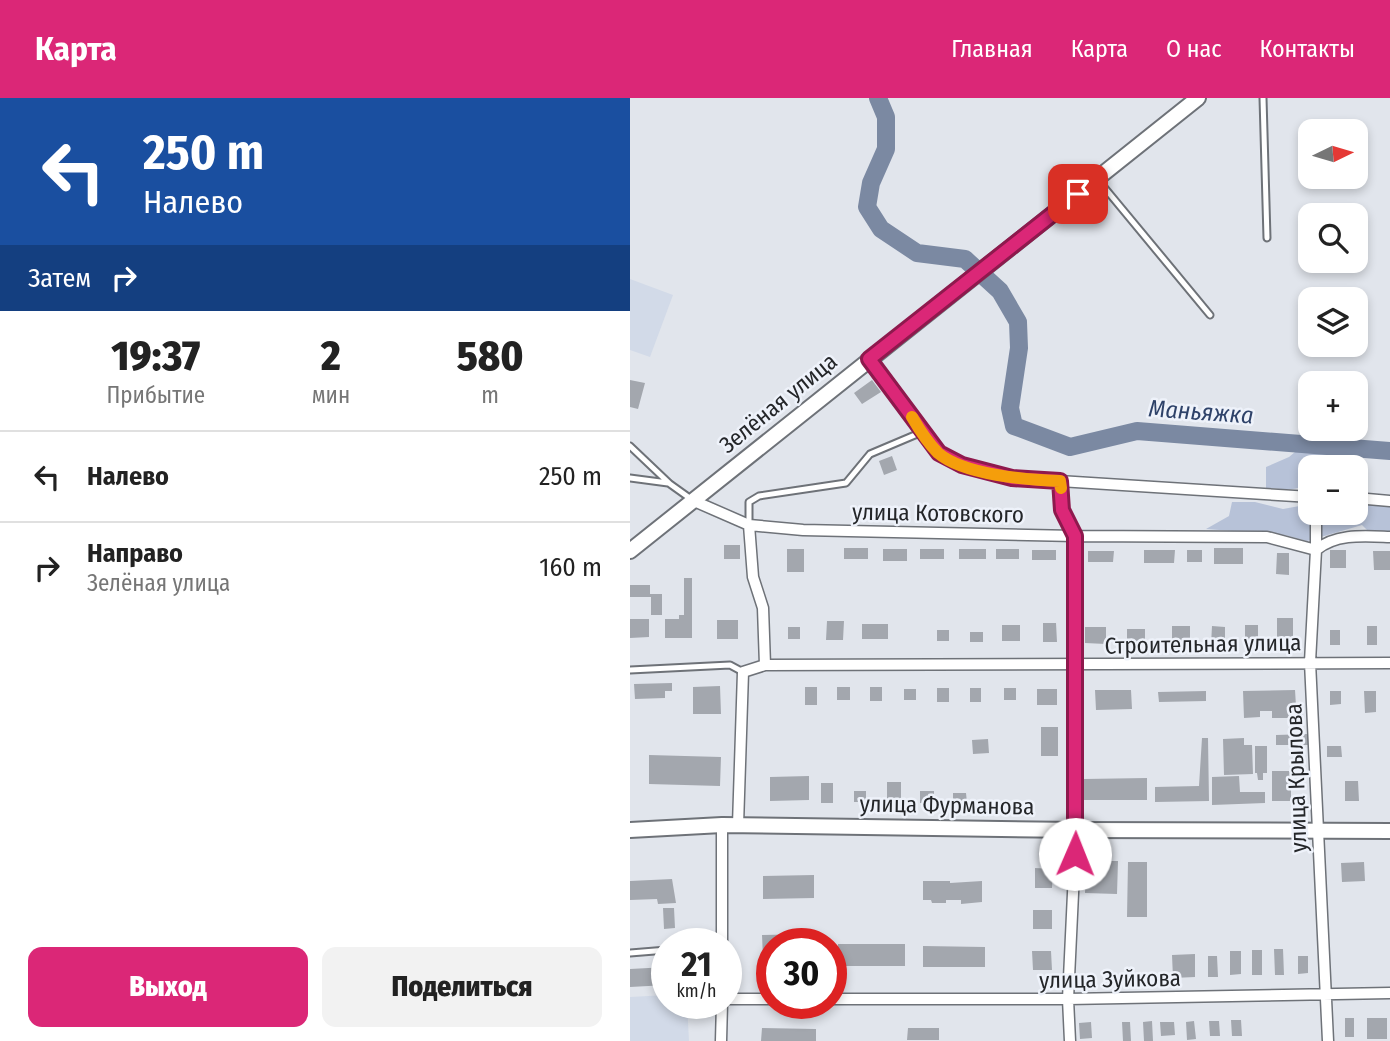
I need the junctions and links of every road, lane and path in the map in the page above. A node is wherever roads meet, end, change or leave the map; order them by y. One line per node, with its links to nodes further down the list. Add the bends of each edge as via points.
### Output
1 (1198, 98): 3 (main road)
2 (1263, 98): 4 (lane)
3 (1097, 179): 5 (lane); 6 (main road, Зелёная улица)
4 (1267, 238)
5 (1210, 315)
6 (869, 359): 7 (street); 14 (main road, Зелёная улица)
7 (922, 432): 10 (street, via 939,453 962,465 1012,478); 16 (lane, via 870,454 846,483 759,496 749,502)
8 (630, 446): 11 (lane)
9 (630, 478): 11 (lane)
10 (1060, 481): 12 (street); 18 (street, via 1062,510)
11 (670, 484): 14 (lane)
12 (1298, 496)
13 (1368, 499): 15 (street)
14 (694, 501): 16 (street, улица Котовского); 21 (main road, Зелёная улица)
15 (1390, 501)
16 (749, 524): 18 (street, улица Котовского, via 803,530); 24 (street)
17 (1316, 525): 20 (street, улица Крылова)
18 (1075, 536): 20 (street, улица Котовского, via 1267,537); 25 (street)
19 (1390, 537): 20 (street, via 1327,541)
20 (1317, 550): 22 (street, улица Крылова)
21 (630, 551)
22 (1310, 662): 23 (street, Строительная улица); 25 (street, Строительная улица); 32 (street, улица Крылова)
23 (1390, 663)
24 (765, 665): 25 (street, Строительная улица); 27 (street, Строительная улица)
25 (1073, 665): 31 (street)
26 (630, 670): 27 (lane, via 730,665)
27 (743, 671): 29 (street)
28 (722, 825): 29 (main road, улица Фурманова); 30 (main road, улица Фурманова); 34 (street)
29 (738, 825): 31 (main road, улица Фурманова)
30 (630, 830)
31 (1076, 830): 32 (main road, улица Фурманова); 40 (street)
32 (1317, 830): 33 (main road, улица Фурманова); 38 (street, улица Крылова)
33 (1390, 831)
34 (722, 928)
35 (651, 951): 36 (lane)
36 (630, 953)
37 (1390, 993): 38 (street, улица Зуйкова)
38 (1325, 994): 40 (street, улица Зуйкова); 44 (street, улица Крылова)
39 (847, 999): 40 (street, улица Зуйкова)
40 (1068, 999): 43 (street)
41 (722, 1019): 42 (street)
42 (722, 1041)
43 (1070, 1041)
44 (1328, 1041)

